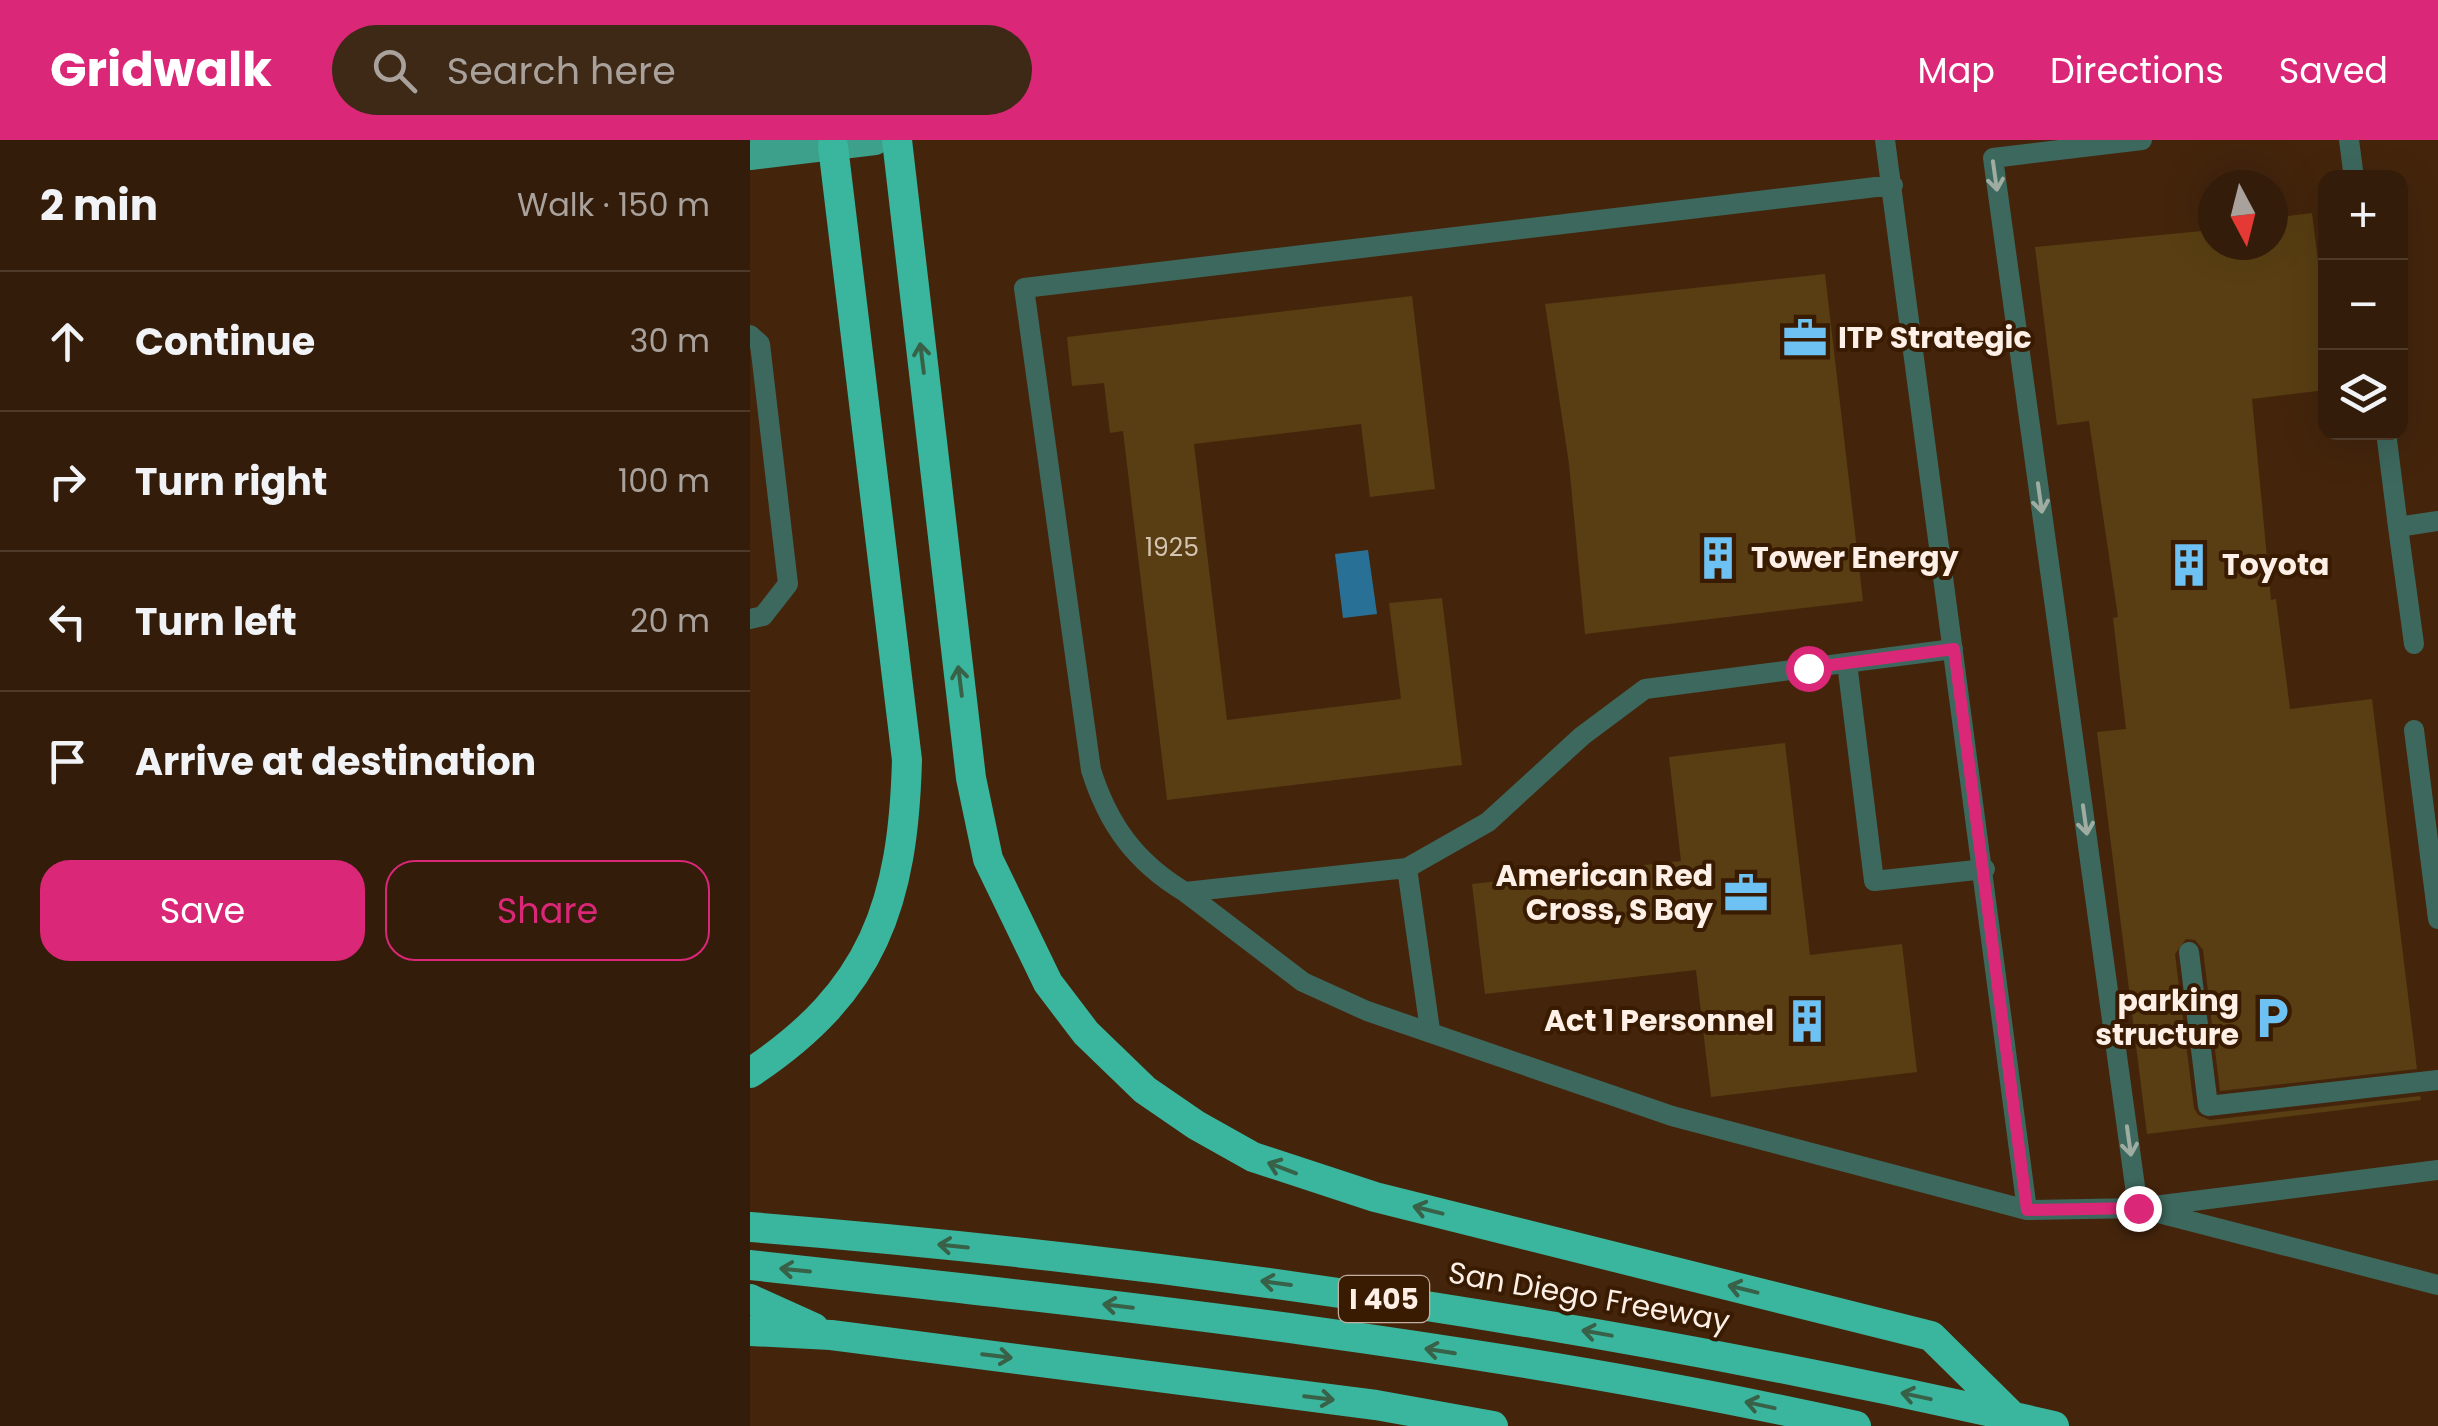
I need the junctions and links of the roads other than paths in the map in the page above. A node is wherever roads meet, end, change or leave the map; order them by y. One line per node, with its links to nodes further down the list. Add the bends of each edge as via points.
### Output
1 (875, 140): 6 (main road)
2 (897, 140): 36 (highway, one-way to 2, via 1931,1336 1375,1197 1253,1157 1145,1090 1086,1033 1048,983 988,859 971,778)
3 (1885, 140): 9 (lane)
4 (2142, 140): 28 (lane, one-way to 28, via 1993,158)
5 (2349, 140): 8 (lane)
6 (833, 146): 7 (main road); 25 (highway, via 907,760 905,839 869,952 813,1023)
7 (750, 155)
8 (2353, 170)
9 (1893, 185): 16 (lane); 21 (lane, via 1024,288 1091,770 1123,840)
10 (750, 336): 14 (lane, via 760,344 788,584 763,616)
11 (2387, 440): 13 (lane)
12 (2438, 522): 13 (lane)
13 (2398, 527): 15 (lane)
14 (750, 618)
15 (2414, 644)
16 (1954, 649): 17 (lane); 20 (lane)
17 (1846, 663): 19 (lane, via 1645,689 1488,822); 20 (lane, via 1874,882)
18 (2414, 730): 22 (lane)
19 (1407, 868): 21 (lane); 24 (lane)
20 (1985, 868): 29 (lane)
21 (1184, 892): 24 (lane, via 1303,982)
22 (2438, 919)
23 (2189, 952): 26 (lane, via 2208,1106)
24 (1430, 1030): 29 (lane, via 1672,1116)
25 (750, 1074)
26 (2438, 1080)
27 (2438, 1170): 28 (lane)
28 (2138, 1208): 29 (lane); 32 (lane)
29 (2027, 1210)
30 (750, 1228): 36 (highway, San Diego Freeway / I 405, one-way to 30, via 1724,1356 1412,1303 1224,1276)
31 (750, 1265): 38 (highway, one-way to 31, via 1754,1403 1300,1329)
32 (2438, 1285)
33 (750, 1299): 35 (highway)
34 (750, 1331): 35 (highway)
35 (831, 1335): 37 (highway, one-way to 37)
36 (2012, 1416): 39 (highway, San Diego Freeway / I 405)
37 (1493, 1426)
38 (1856, 1426)
39 (2054, 1426)

